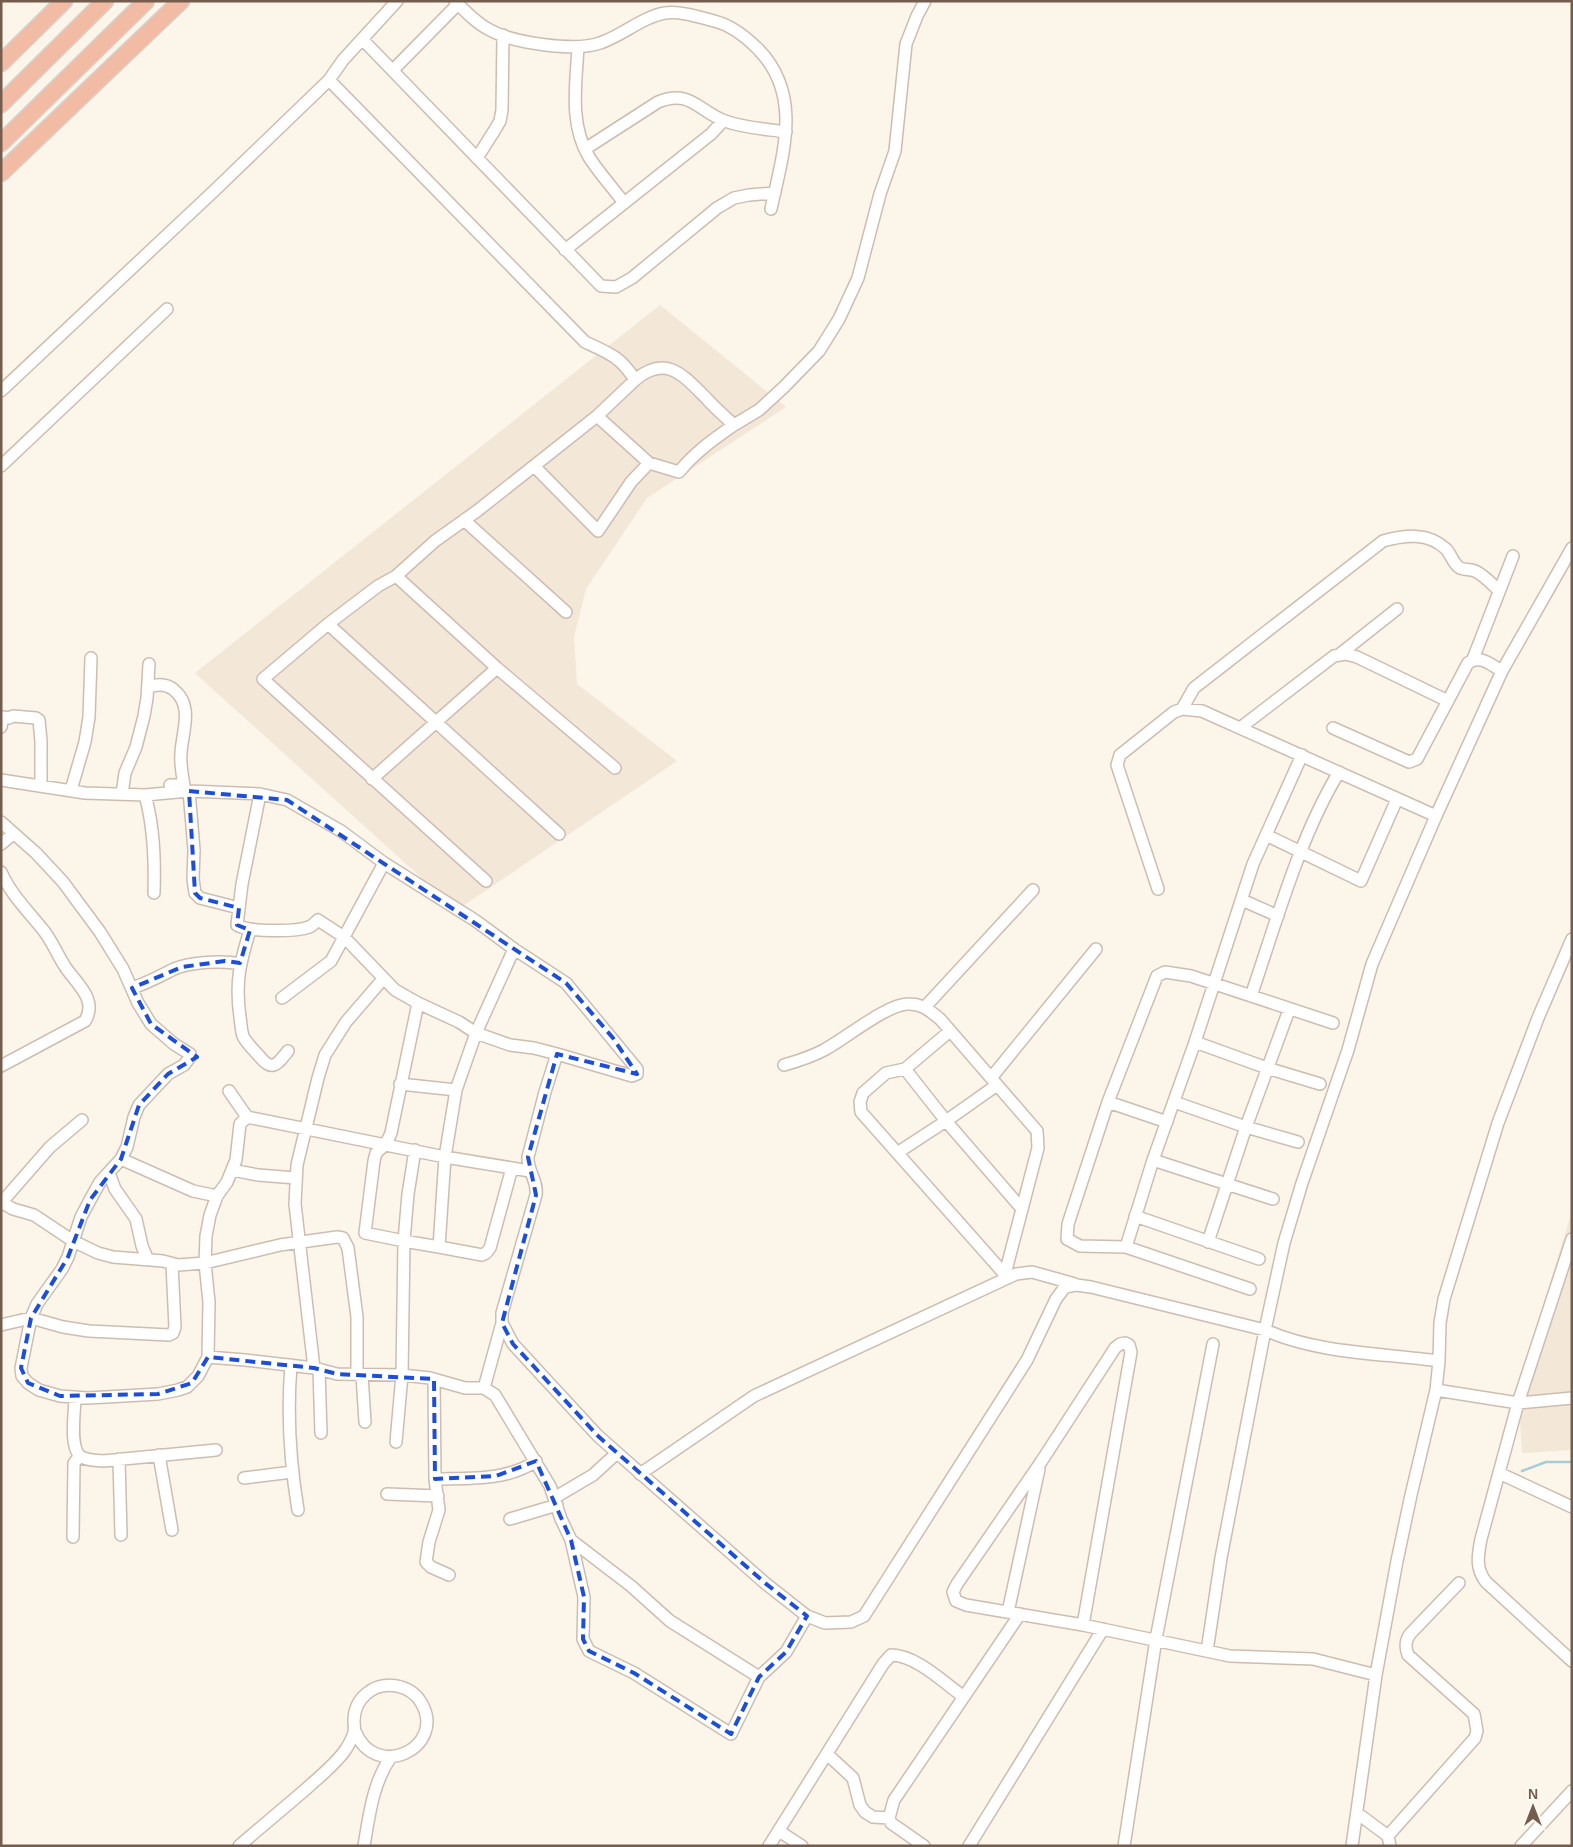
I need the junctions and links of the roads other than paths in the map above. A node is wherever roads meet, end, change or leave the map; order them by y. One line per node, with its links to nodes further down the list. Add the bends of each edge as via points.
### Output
1 (64, 1): 13 (highway)
2 (105, 1): 16 (highway)
3 (146, 1): 9 (highway)
4 (159, 1): 9 (highway)
5 (181, 1): 23 (highway)
6 (397, 1): 11 (street)
7 (926, 1): 32 (street, via 906,44 895,151 858,278 839,319 819,351 766,404)
8 (456, 3): 10 (street, via 489,30); 14 (street)
9 (127, 20): 19 (highway)
10 (503, 35): 12 (street); 22 (street, via 500,121)
11 (362, 39): 14 (street); 15 (street)
12 (578, 47): 18 (street, via 601,43 665,13 680,13 727,24 770,61 779,78 785,102); 20 (street, via 575,113 579,135)
13 (1, 63)
14 (393, 70): 22 (street)
15 (329, 80): 29 (street, via 585,342 626,365); 30 (street)
16 (1, 104)
17 (723, 120): 18 (street); 20 (street, via 681,97 669,97); 25 (street, via 711,134)
18 (786, 132): 24 (street)
19 (4, 140): 21 (highway)
20 (586, 149): 25 (street)
21 (1, 153)
22 (477, 158): 27 (street)
23 (1, 173)
24 (775, 193): 26 (street); 27 (street, via 734,198 717,208 616,288 601,286)
25 (624, 203): 27 (street)
26 (771, 209)
27 (565, 250)
28 (167, 309): 34 (street)
29 (635, 380): 31 (street); 32 (street, via 645,372 673,369)
30 (1, 391)
31 (597, 416): 33 (street); 35 (street)
32 (734, 425): 33 (street, via 689,460 679,472)
33 (649, 463): 35 (street, via 631,482 598,531)
34 (1, 466)
35 (534, 466): 36 (street)
36 (464, 520): 39 (street); 42 (street)
37 (1572, 548): 49 (street)
38 (1513, 556): 40 (street)
39 (396, 576): 43 (street); 48 (street)
40 (1499, 591): 46 (street); 52 (street, via 1474,570 1460,568 1446,549 1432,540 1420,536 1383,541 1194,688)
41 (1397, 609): 44 (street)
42 (566, 612)
43 (328, 624): 53 (street); 60 (street, via 263,679)
44 (1340, 654): 51 (street, via 1357,657); 55 (street)
45 (92, 658): 63 (street, via 89,717)
46 (1473, 659): 49 (street, via 1480,659); 51 (street)
47 (149, 664): 50 (street)
48 (497, 668): 53 (street); 58 (street)
49 (1502, 671): 70 (street)
50 (148, 687): 65 (street, via 169,686 182,698 186,709 181,754 184,785 168,786); 66 (street, via 141,728 125,773)
51 (1448, 701): 56 (street, via 1414,761 1408,762)
52 (1182, 709): 55 (street, via 1202,712); 80 (street, via 1120,756 1117,765)
53 (436, 721): 60 (street); 73 (street)
54 (1, 727): 62 (street, via 3,717 39,720)
55 (1240, 728): 57 (street)
56 (1333, 728)
57 (1302, 755): 59 (street); 74 (street)
58 (615, 768)
59 (1339, 772): 69 (street); 76 (street)
60 (372, 778): 79 (street)
61 (1, 780): 62 (street)
62 (41, 785): 63 (street)
63 (71, 790): 66 (street)
64 (189, 791): 65 (street); 68 (street); 84 (street, via 195,893 200,898)
65 (159, 793): 67 (street)
66 (122, 794): 67 (street)
67 (145, 794): 82 (street, via 153,838)
68 (260, 794): 77 (street, via 287,800 340,831); 84 (street)
69 (1397, 799): 70 (street); 76 (street, via 1361,880)
70 (1436, 816): 158 (street, via 1372,964 1348,1050 1284,1243)
71 (1, 822): 72 (street)
72 (13, 834): 75 (street); 94 (street, via 63,882 100,932)
73 (559, 834)
74 (1266, 835): 76 (street); 83 (street)
75 (1, 844)
76 (1301, 853): 85 (street)
77 (384, 863): 87 (street); 89 (street)
78 (1, 872): 107 (street, via 24,910 47,935 80,984 90,1013 85,1021)
79 (486, 880)
80 (1158, 889)
81 (1033, 890): 98 (street)
82 (154, 892)
83 (1242, 900): 85 (street); 93 (street)
84 (238, 908): 86 (street, via 237,925)
85 (1278, 916): 95 (street)
86 (250, 930): 87 (street, via 309,927 318,920); 91 (street)
87 (344, 937): 92 (street); 96 (street, via 331,961)
88 (1572, 939): 161 (street, via 1498,1123 1444,1300)
89 (514, 949): 102 (street); 105 (street, via 566,983 613,1038 637,1069 637,1074 632,1076)
90 (1096, 949): 110 (street)
91 (240, 964): 94 (street, via 225,961 182,967); 104 (street, via 237,995 243,1037 265,1063 272,1066)
92 (383, 979): 97 (street, via 394,990); 122 (street, via 346,1022 326,1055)
93 (1214, 984): 95 (street); 103 (street); 115 (street, via 1170,972 1157,976)
94 (132, 988): 128 (street, via 151,1024 190,1057 184,1065 168,1074 139,1105)
95 (1251, 996): 99 (street)
96 (282, 998)
97 (418, 1003): 102 (street); 111 (street)
98 (925, 1007): 101 (street); 106 (street, via 895,1006 824,1050)
99 (1289, 1010): 100 (street); 108 (street)
100 (1333, 1023)
101 (950, 1031): 109 (street); 110 (street)
102 (476, 1033): 105 (street, via 510,1045); 113 (street)
103 (1195, 1042): 108 (street); 116 (street)
104 (288, 1051)
105 (557, 1054): 132 (street, via 528,1157)
106 (784, 1065)
107 (1, 1066)
108 (1267, 1068): 112 (street); 121 (street)
109 (905, 1069): 119 (street); 126 (street, via 886,1073 863,1092 860,1102 861,1112)
110 (994, 1081): 119 (street); 139 (street, via 1037,1131 1039,1138)
111 (400, 1084): 113 (street); 124 (street)
112 (1320, 1084)
113 (456, 1090): 127 (street)
114 (229, 1091): 117 (street)
115 (1108, 1102): 120 (street); 147 (street, via 1068,1224 1067,1239 1080,1246)
116 (1174, 1102): 120 (street); 121 (street)
117 (247, 1117): 122 (street); 131 (street, via 240,1124)
118 (82, 1120): 138 (street, via 50,1147)
119 (946, 1121): 126 (street); 139 (street)
120 (1167, 1122): 129 (street)
121 (1246, 1127): 123 (street); 135 (street)
122 (305, 1129): 124 (street); 134 (street)
123 (1298, 1142)
124 (386, 1144): 125 (street); 143 (street, via 376,1153 374,1161 365,1232)
125 (415, 1150): 127 (street); 143 (street)
126 (897, 1153): 152 (street)
127 (445, 1157): 130 (street); 146 (street)
128 (121, 1159): 133 (street); 136 (street, via 193,1191)
129 (1153, 1160): 135 (street); 140 (street)
130 (512, 1168): 132 (street); 146 (street, via 486,1253)
131 (232, 1170): 134 (street); 136 (street, via 228,1182)
132 (530, 1171): 156 (street, via 535,1179 536,1195)
133 (109, 1173): 142 (street, via 100,1182 81,1217); 149 (street, via 115,1189 136,1219)
134 (296, 1178): 144 (street)
135 (1226, 1184): 137 (street); 145 (street)
136 (217, 1196): 150 (street, via 206,1236)
137 (1272, 1199)
138 (2, 1202): 142 (street, via 34,1215)
139 (1022, 1210): 152 (street)
140 (1135, 1216): 145 (street); 147 (street)
141 (1572, 1239): 171 (street)
142 (73, 1241): 149 (street, via 113,1257); 155 (street, via 62,1269)
143 (404, 1241): 146 (street); 165 (street)
144 (299, 1242): 150 (street); 163 (street); 164 (street, via 337,1237 346,1242 357,1317)
145 (1208, 1242): 148 (street)
146 (439, 1247)
147 (1126, 1247): 154 (street)
148 (1259, 1259)
149 (148, 1260): 151 (street)
150 (205, 1263): 151 (street); 160 (street, via 209,1302)
151 (172, 1264): 155 (street, via 175,1327 169,1334 90,1331)
152 (1006, 1276): 153 (street, via 1032,1272); 184 (street, via 754,1396)
153 (1076, 1285): 158 (street); 201 (street, via 1065,1287 1056,1299 1027,1360 864,1616 839,1624 824,1623)
154 (1250, 1289)
155 (31, 1318): 157 (street); 169 (street, via 22,1376 39,1390)
156 (502, 1322): 167 (street); 176 (street, via 513,1344)
157 (1, 1326)
158 (1265, 1330): 161 (street, via 1287,1340 1312,1345); 205 (street, via 1221,1558)
159 (1213, 1344): 204 (street)
160 (208, 1357): 162 (street); 169 (street, via 192,1384 178,1390 158,1394)
161 (1439, 1361): 168 (street)
162 (291, 1365): 163 (street); 182 (street)
163 (317, 1369): 164 (street); 173 (street)
164 (360, 1375): 165 (street); 172 (street)
165 (402, 1375): 166 (street); 174 (street)
166 (434, 1379): 167 (street, via 465,1388); 186 (street)
167 (484, 1388): 180 (street, via 495,1395)
168 (1436, 1390): 171 (street); 207 (street, via 1409,1504)
169 (75, 1397): 178 (street, via 74,1437)
170 (1572, 1398): 171 (street)
171 (1518, 1403): 183 (street)
172 (365, 1422)
173 (321, 1433)
174 (396, 1442)
175 (216, 1450): 177 (street)
176 (617, 1454): 184 (street); 189 (street)
177 (159, 1455): 179 (street); 193 (street)
178 (80, 1456): 179 (street, via 103,1461); 195 (street, via 74,1463)
179 (119, 1459): 194 (street)
180 (536, 1461): 186 (street, via 520,1470 496,1476); 189 (street)
181 (1041, 1462): 199 (street); 199 (street, via 954,1592 956,1601 966,1605); 202 (street, via 1116,1348 1120,1344 1129,1345 1131,1352)
182 (292, 1472): 185 (street); 191 (street)
183 (1499, 1473): 190 (street); 206 (street, via 1481,1539 1478,1556 1480,1574)
184 (640, 1474): 201 (street, via 765,1584)
185 (244, 1478)
186 (435, 1479): 188 (street)
187 (387, 1494): 188 (street)
188 (438, 1496): 197 (street, via 437,1517 426,1562)
189 (555, 1501): 192 (street); 196 (street)
190 (1572, 1507)
191 (298, 1510)
192 (510, 1519)
193 (172, 1530)
194 (121, 1535)
195 (73, 1537)
196 (571, 1540): 208 (street, via 670,1621); 208 (street, via 584,1597 583,1639 589,1651 634,1673 731,1734)
197 (449, 1575)
198 (1459, 1583): 217 (street, via 1410,1634 1406,1646 1408,1655 1474,1714 1475,1738)
199 (1008, 1612): 200 (street)
200 (1020, 1614): 202 (street); 209 (street)
201 (807, 1616): 208 (street, via 786,1652)
202 (1083, 1625): 203 (street)
203 (1103, 1629): 204 (street); 223 (street)
204 (1156, 1639): 205 (street); 224 (street)
205 (1207, 1651): 207 (street, via 1230,1656 1313,1659)
206 (1572, 1661)
207 (1376, 1675): 214 (street)
208 (759, 1676)
209 (964, 1697): 211 (street, via 911,1660 891,1655); 215 (street, via 894,1800)
210 (355, 1730): 212 (street, via 368,1750); 212 (street, via 356,1707 366,1694 388,1685 411,1692 422,1704 426,1728 414,1748); 218 (street, via 345,1750 325,1772)
211 (827, 1754): 215 (street, via 853,1778 865,1812 873,1817); 216 (street)
212 (391, 1757): 219 (street, via 382,1769 376,1787)
213 (1571, 1792): 226 (street)
214 (1357, 1813): 217 (street); 225 (street)
215 (889, 1818): 222 (street, via 891,1824)
216 (779, 1831): 220 (street); 221 (street)
217 (1389, 1841)
218 (239, 1846)
219 (364, 1846)
220 (769, 1846)
221 (802, 1846)
222 (924, 1846)
223 (970, 1846)
224 (1124, 1846)
225 (1352, 1846)
226 (1521, 1846)

